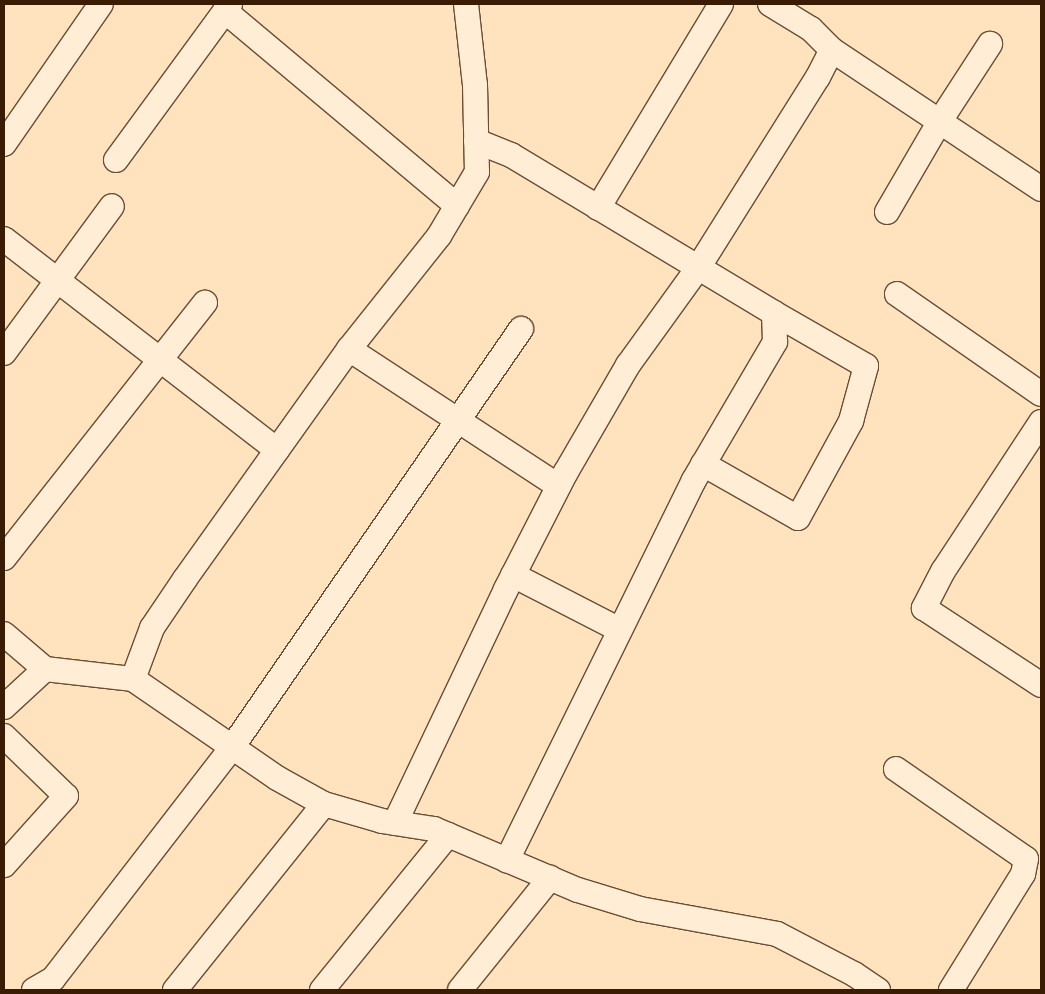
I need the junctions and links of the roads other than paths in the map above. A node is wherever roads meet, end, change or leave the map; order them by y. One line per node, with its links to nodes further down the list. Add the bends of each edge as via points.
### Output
1 (101, 4): 10 (street)
2 (466, 4): 9 (street, via 475,85)
3 (721, 4): 15 (street)
4 (770, 4): 7 (street, via 811,29)
5 (228, 8): 11 (street); 14 (street)
6 (990, 44): 8 (street)
7 (832, 50): 8 (street); 18 (street)
8 (940, 121): 12 (street); 16 (street)
9 (476, 141): 14 (street, via 477,172); 15 (street, via 511,155)
10 (4, 144)
11 (116, 160)
12 (1041, 188)
13 (112, 206): 19 (street)
14 (457, 206): 24 (street, via 439,236)
15 (598, 208): 18 (street)
16 (887, 212)
17 (4, 239): 19 (street)
18 (698, 268): 22 (street); 32 (street, via 628,365)
19 (57, 280): 25 (street); 26 (street)
20 (897, 294): 27 (street)
21 (205, 303): 26 (street)
22 (774, 313): 31 (street, via 775,342); 31 (street, via 866,366 851,421 798,518)
23 (520, 329): 28 (street)
24 (349, 349): 28 (street); 30 (street)
25 (4, 353)
26 (159, 360): 30 (street); 33 (street)
27 (1041, 394)
28 (458, 420): 32 (street); 42 (street)
29 (1041, 422): 39 (street, via 943,571 924,608)
30 (277, 450): 38 (street, via 152,628)
31 (703, 464): 35 (street)
32 (558, 486): 34 (street)
33 (4, 558)
34 (513, 575): 35 (street); 45 (street)
35 (620, 630): 47 (street)
36 (4, 634): 37 (street)
37 (45, 669): 38 (street); 40 (street)
38 (133, 679): 42 (street)
39 (1041, 685)
40 (4, 707)
41 (4, 736): 48 (street, via 66,796)
42 (233, 746): 44 (street, via 277,778); 50 (street, via 53,979)
43 (896, 769): 55 (street, via 1026,859 1023,874)
44 (324, 804): 45 (street); 51 (street)
45 (395, 823): 46 (street, via 434,829)
46 (448, 835): 47 (street); 52 (street)
47 (508, 860): 49 (street)
48 (4, 865)
49 (550, 878): 53 (street); 54 (street, via 640,909 777,934)
50 (34, 990)
51 (175, 990)
52 (322, 990)
53 (460, 990)
54 (878, 990)
55 (951, 990)

